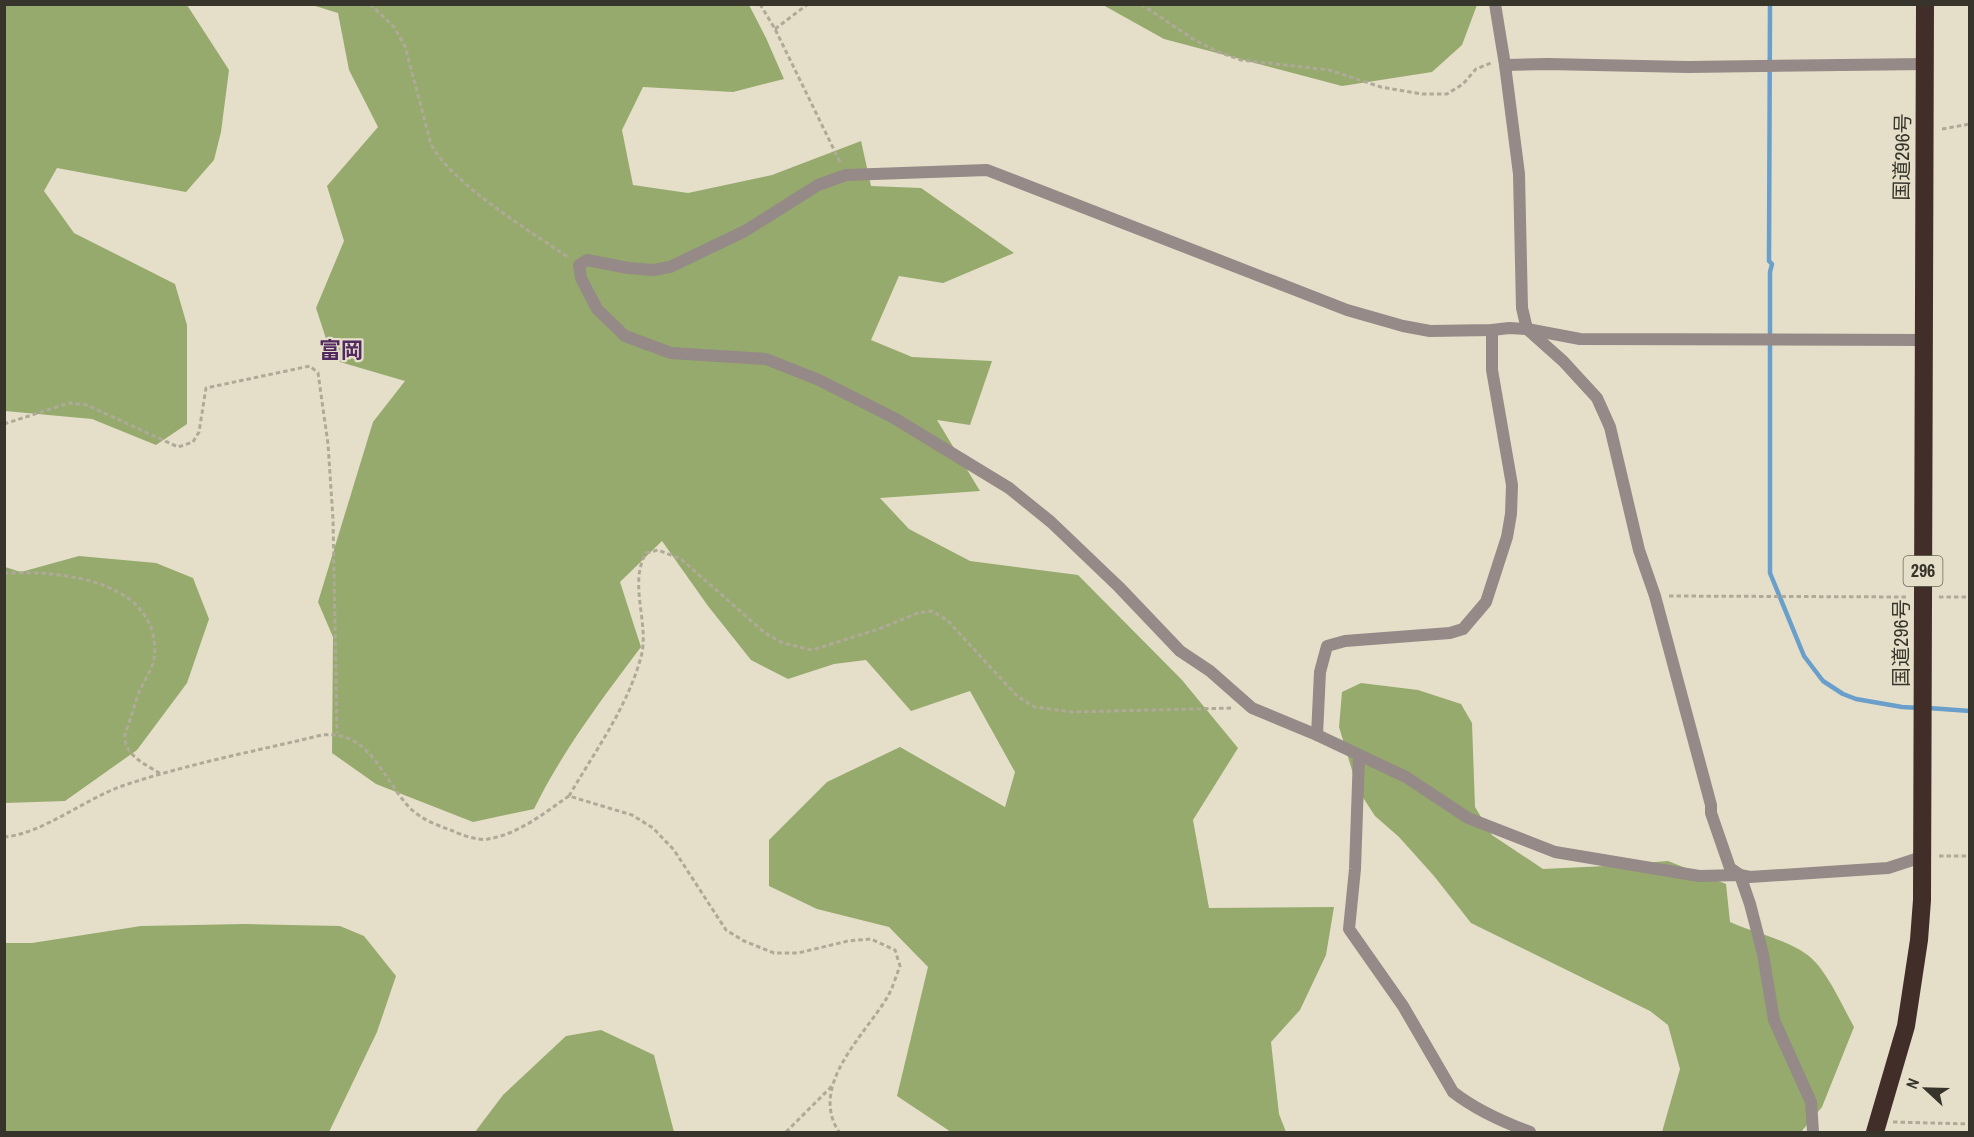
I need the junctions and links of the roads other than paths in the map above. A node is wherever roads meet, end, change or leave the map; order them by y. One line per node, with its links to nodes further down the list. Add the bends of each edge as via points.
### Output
1 (1495, 4): 4 (street)
2 (1925, 4): 3 (highway, 国道296号 / 296)
3 (1926, 64): 4 (street); 7 (highway, 国道296号 / 296)
4 (1505, 65): 5 (street, via 1520,174 1522,308)
5 (1527, 329): 6 (street); 7 (street, via 1580,339); 11 (street, via 1597,398 1610,427 1639,550 1655,596 1711,813 1730,868)
6 (1492, 330): 8 (street, via 1492,370 1512,485 1507,537 1486,602 1463,629 1450,633 1345,641 1327,646 1320,672); 8 (street, via 1430,331 1347,310 987,170 846,175 818,185 745,231 670,267 628,268 586,260 579,265 581,278 597,309 624,336 671,353 777,363 894,418 1009,488 1051,522 1180,651 1252,708)
7 (1924, 340): 10 (highway, 国道296号 / 296)
8 (1317, 735): 9 (street)
9 (1359, 755): 11 (street, via 1406,777 1468,818 1554,852 1699,876); 13 (street, via 1349,929 1403,1006 1453,1092 1499,1120)
10 (1922, 856): 11 (street, via 1888,868); 15 (highway, 国道296号 / 296, via 1920,930 1906,1026)
11 (1740, 875): 12 (street, via 1757,926 1774,1020 1811,1102)
12 (1812, 1129): 14 (street)
13 (1530, 1132)
14 (1801, 1132)
15 (1875, 1132)

